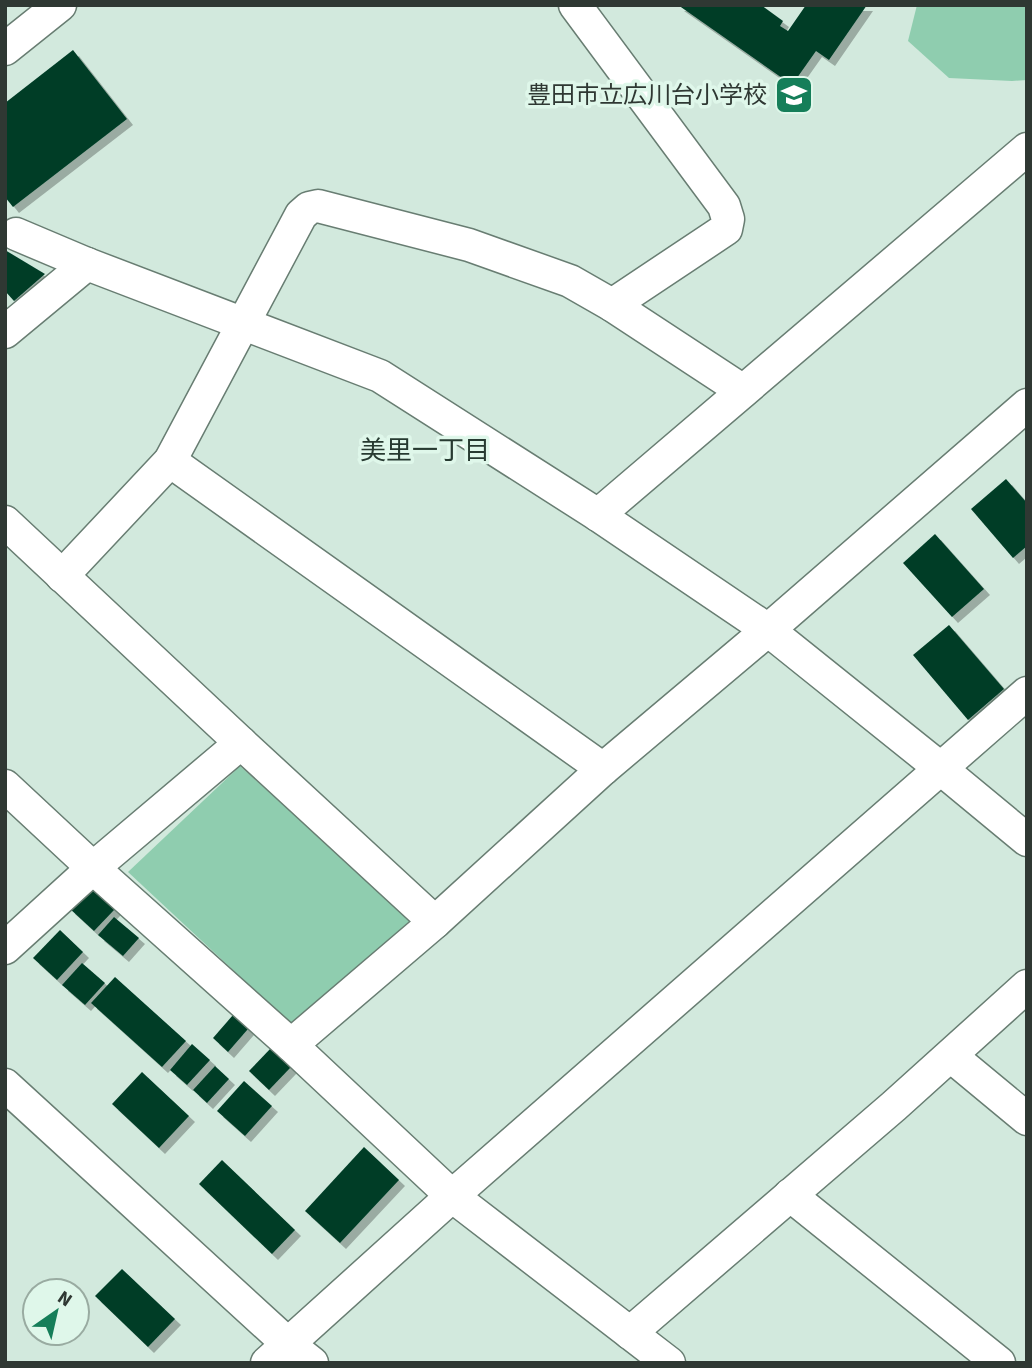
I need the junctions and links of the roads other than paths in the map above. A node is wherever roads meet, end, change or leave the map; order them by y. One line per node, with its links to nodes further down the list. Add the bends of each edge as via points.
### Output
1 (60, 5): 3 (street)
2 (575, 5): 7 (street, via 728,219 726,229)
3 (5, 49)
4 (1027, 149): 10 (street)
5 (16, 234): 6 (street)
6 (87, 264): 8 (street); 9 (street)
7 (612, 305): 8 (street, via 570,281 469,245 318,206 301,215); 10 (street)
8 (244, 324): 12 (street); 13 (street, via 380,376)
9 (5, 332)
10 (743, 391): 13 (street)
11 (1027, 405): 16 (street)
12 (170, 461): 15 (street); 20 (street)
13 (598, 514): 16 (street)
14 (5, 523): 15 (street)
15 (62, 576): 18 (street)
16 (768, 630): 19 (street); 20 (street)
17 (1027, 693): 19 (street)
18 (241, 743): 23 (street); 24 (street)
19 (940, 768): 22 (street); 32 (street)
20 (603, 769): 24 (street)
21 (5, 786): 23 (street)
22 (1027, 840)
23 (93, 868): 25 (street); 27 (street)
24 (435, 922): 27 (street)
25 (5, 948)
26 (1027, 986): 28 (street)
27 (291, 1045): 32 (street)
28 (951, 1056): 30 (street); 31 (street)
29 (5, 1085): 34 (street)
30 (1027, 1119)
31 (790, 1195): 33 (street); 36 (street)
32 (452, 1196): 33 (street); 34 (street)
33 (630, 1333): 35 (street)
34 (289, 1357)
35 (669, 1363)
36 (999, 1363)

